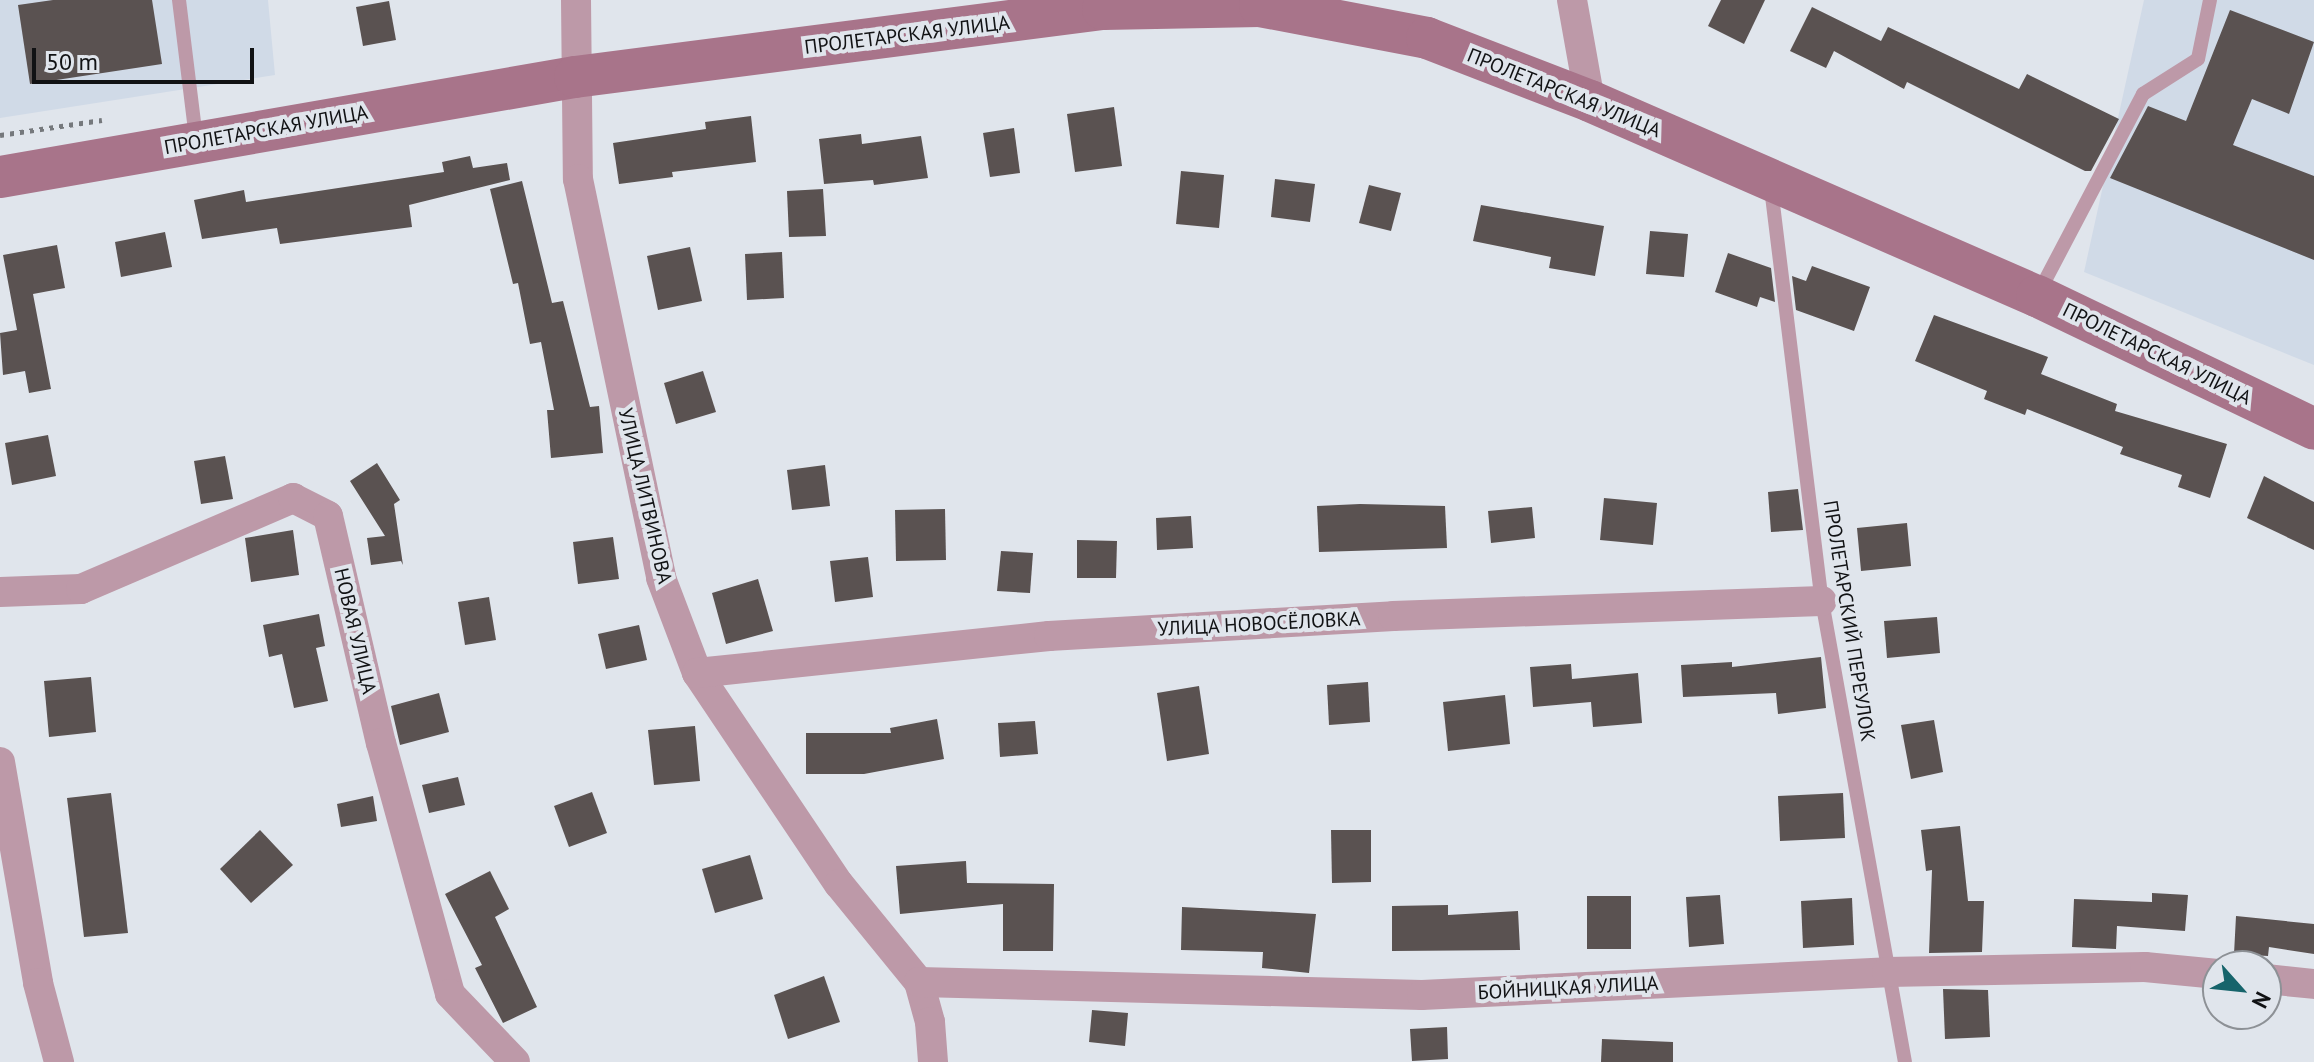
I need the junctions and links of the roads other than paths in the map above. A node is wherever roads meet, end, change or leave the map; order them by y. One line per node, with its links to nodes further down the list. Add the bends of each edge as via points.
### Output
1 (179, 0): 7 (lane)
2 (576, 0): 5 (street, УЛИЦА ЛИТВИНОВА)
3 (1572, 0): 6 (street)
4 (2210, 0): 10 (lane, via 2198,59 2143,94)
5 (575, 77): 6 (main road, ПРОЛЕТАРСКАЯ УЛИЦА, via 1103,9 1260,6 1427,38); 7 (main road, ПРОЛЕТАРСКАЯ УЛИЦА); 14 (street, УЛИЦА ЛИТВИНОВА, via 578,179 661,578)
6 (1590, 101): 9 (main road, ПРОЛЕТАРСКАЯ УЛИЦА)
7 (196, 142): 8 (main road, ПРОЛЕТАРСКАЯ УЛИЦА)
8 (0, 177)
9 (1770, 184): 10 (main road, ПРОЛЕТАРСКАЯ УЛИЦА); 13 (lane, ПРОЛЕТАРСКИЙ ПЕРЕУЛОК)
10 (2037, 296): 11 (main road, ПРОЛЕТАРСКАЯ УЛИЦА)
11 (2314, 429)
12 (0, 592): 22 (street, НОВАЯ УЛИЦА, via 81,589 293,498 328,516 381,743 450,994)
13 (1822, 601): 14 (street, УЛИЦА НОВОСЁЛОВКА, via 1393,616 1049,636); 16 (lane, ПРОЛЕТАРСКИЙ ПЕРЕУЛОК)
14 (697, 673): 19 (street, УЛИЦА ЛИТВИНОВА, via 839,884)
15 (0, 762): 21 (street, via 38,983)
16 (1887, 972): 17 (street, БОЙНИЦКАЯ УЛИЦА, via 2145,967); 19 (street, БОЙНИЦКАЯ УЛИЦА, via 1422,995); 24 (lane, ПРОЛЕТАРСКИЙ ПЕРЕУЛОК)
17 (2202, 972)
18 (2282, 981): 20 (street)
19 (919, 982): 23 (street, УЛИЦА ЛИТВИНОВА)
20 (2314, 984)
21 (59, 1062)
22 (515, 1062)
23 (933, 1062)
24 (1905, 1062)

